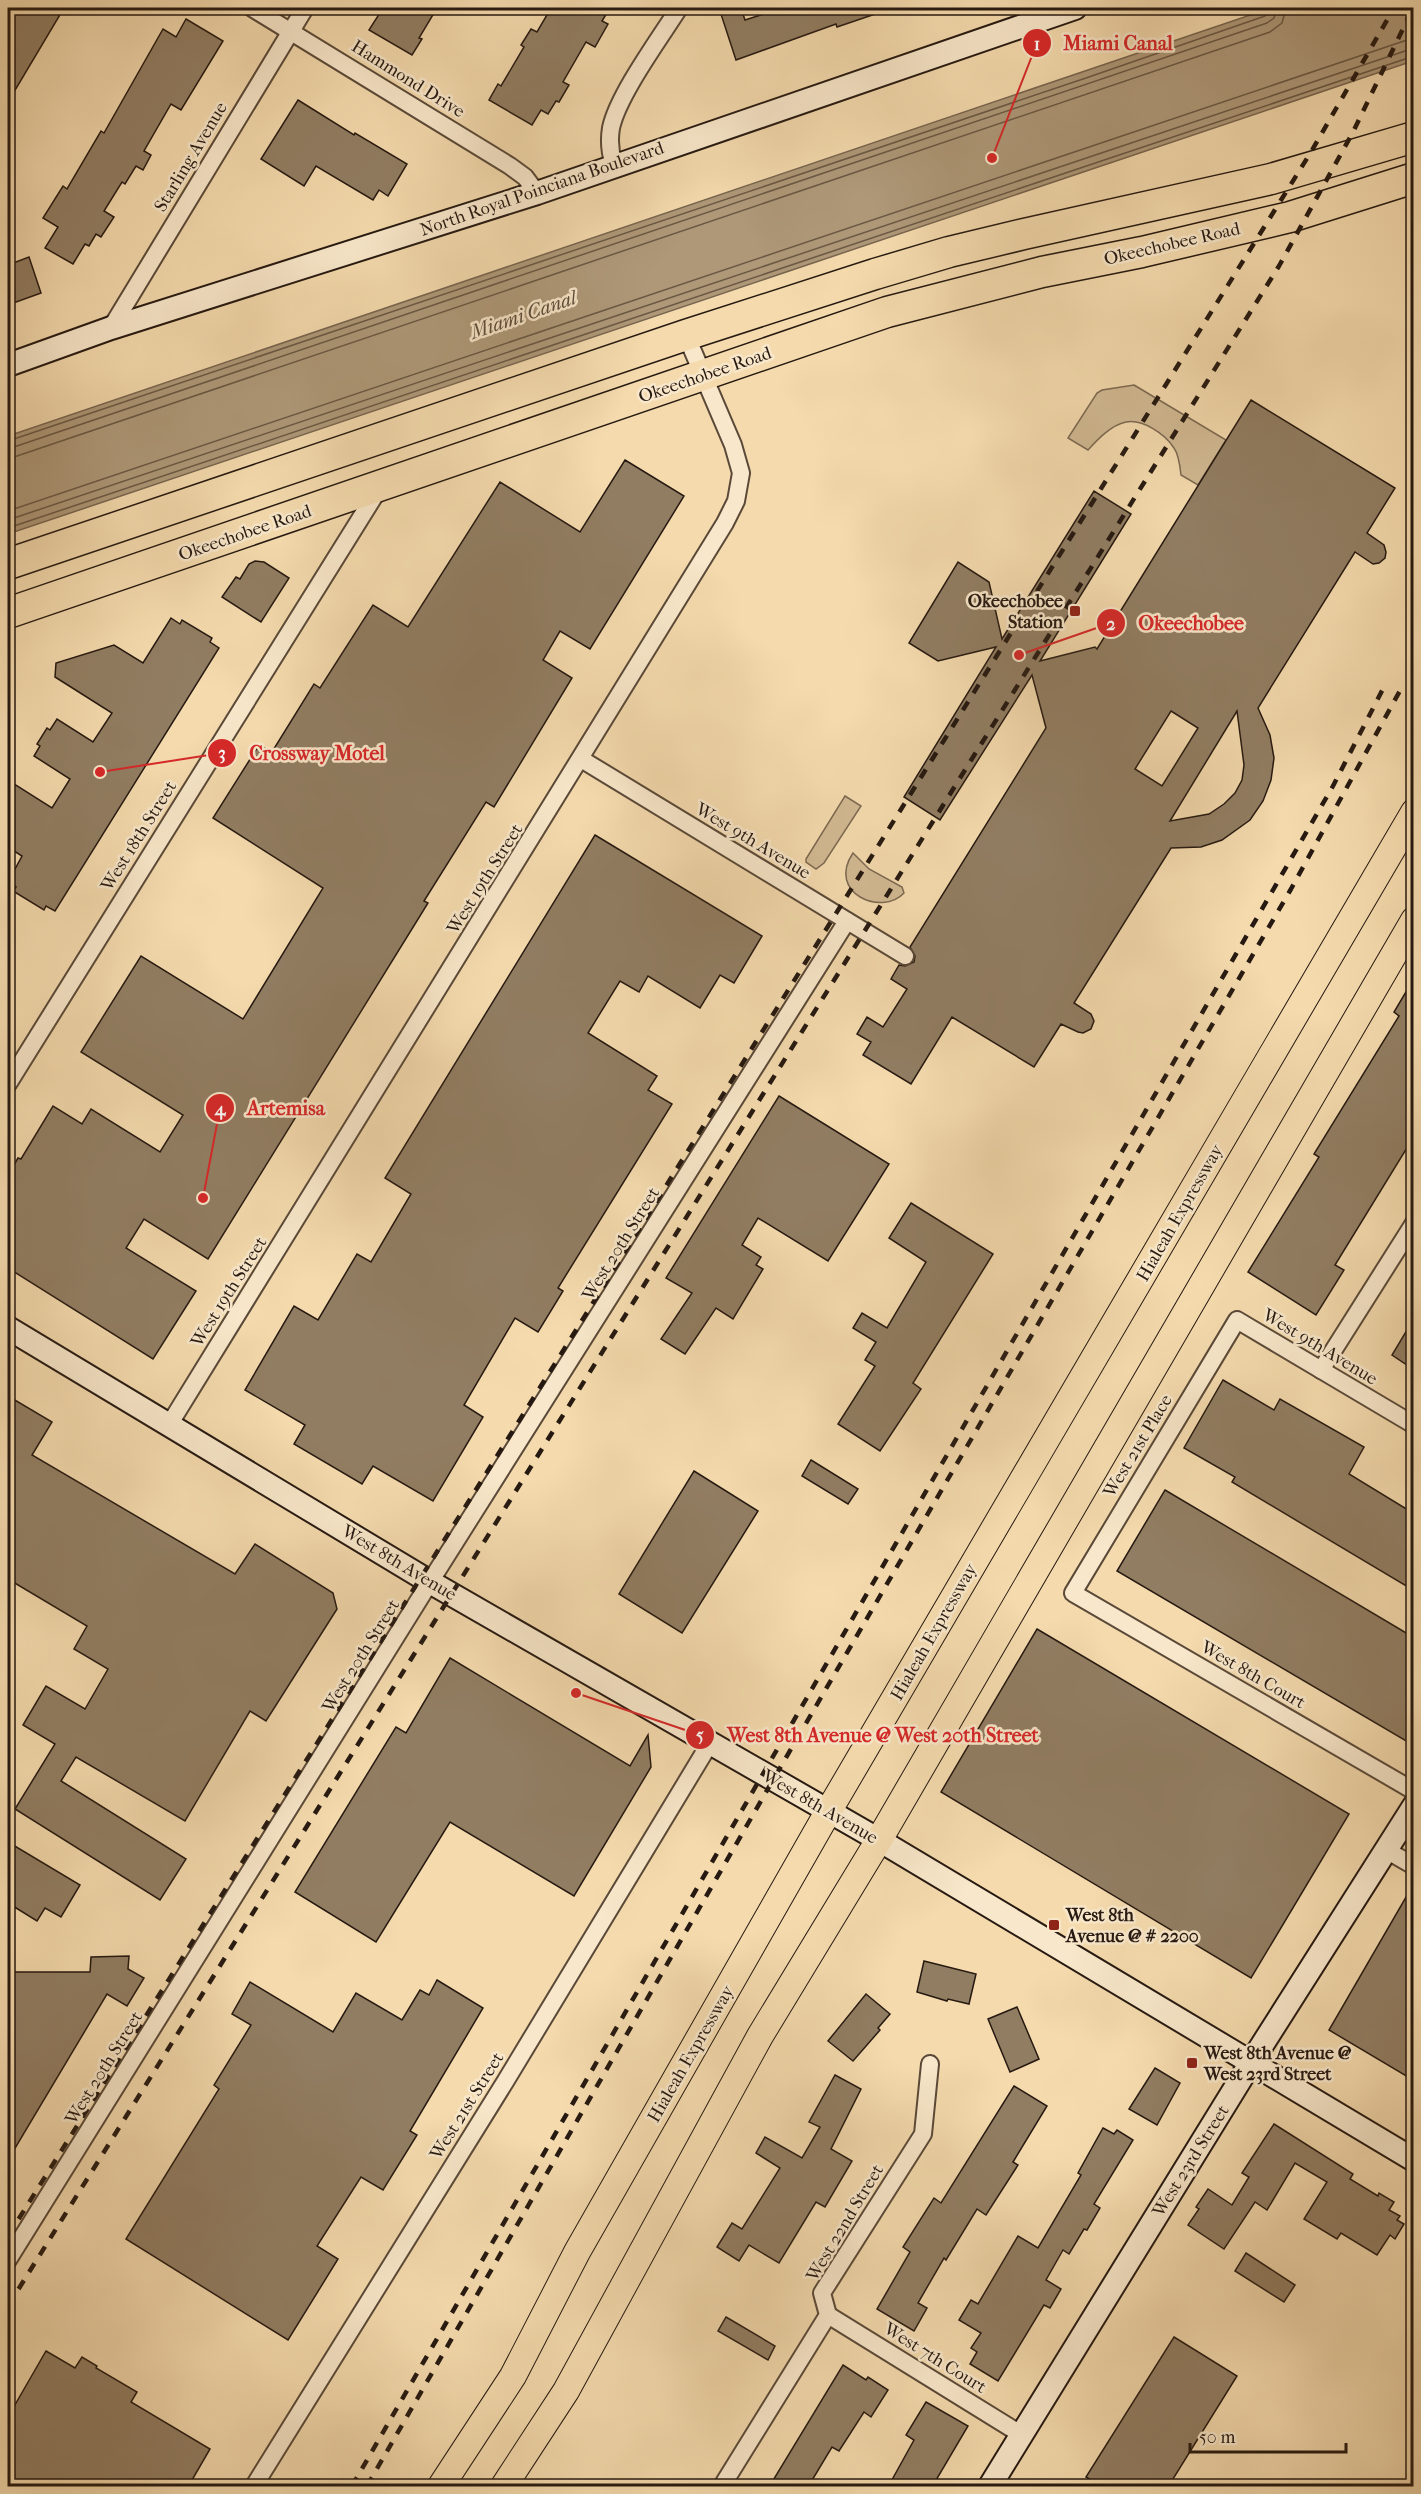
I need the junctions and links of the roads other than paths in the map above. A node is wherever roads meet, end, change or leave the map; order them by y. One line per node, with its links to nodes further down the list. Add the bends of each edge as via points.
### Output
1 (252, 8): 5 (street, Hammond Drive)
2 (305, 8): 5 (street, Starling Avenue)
3 (679, 8): 7 (street, via 615,117 610,147)
4 (1075, 8): 7 (street, North Royal Poinciana Boulevard)
5 (291, 30): 9 (street, Hammond Drive, via 510,166); 10 (street, Starling Avenue)
6 (1413, 137): 11 (highway, via 1271,179 949,252)
7 (614, 165): 9 (street, North Royal Poinciana Boulevard)
8 (1413, 178): 13 (highway, Okeechobee Road, via 1290,217 1041,272 887,312)
9 (537, 193): 10 (street, North Royal Poinciana Boulevard)
10 (111, 328): 12 (street, North Royal Poinciana Boulevard)
11 (686, 335): 13 (street, West 19th Street); 15 (highway)
12 (8, 365)
13 (703, 376): 14 (highway, Okeechobee Road); 17 (street, West 19th Street, via 741,473 736,501)
14 (380, 487): 16 (highway, Okeechobee Road); 22 (street, West 18th Street)
15 (8, 564)
16 (8, 613)
17 (581, 759): 20 (street, West 9th Avenue); 27 (street, West 19th Street)
18 (1413, 812): 34 (main road, Hialeah Expressway)
19 (1413, 920): 35 (main road)
20 (847, 921): 21 (street, West 9th Avenue); 29 (street, West 20th Street)
21 (905, 956)
22 (8, 1084)
23 (1413, 1223): 26 (street)
24 (1238, 1320): 26 (street, West 9th Avenue); 30 (street, West 21st Place)
25 (8, 1328): 27 (street, West 8th Avenue)
26 (1321, 1371): 28 (street, West 9th Avenue)
27 (169, 1425): 29 (street, West 8th Avenue)
28 (1413, 1425)
29 (430, 1582): 31 (street, West 8th Avenue); 41 (street, West 20th Street)
30 (1072, 1593): 32 (street, West 8th Court)
31 (710, 1743): 34 (street, West 8th Avenue); 44 (street, West 21st Street)
32 (1413, 1791)
33 (1413, 1806): 36 (street, West 23rd Street)
34 (828, 1812): 35 (street, West 8th Avenue); 45 (main road, Hialeah Expressway, via 577,2252 513,2376)
35 (879, 1840): 39 (street, West 8th Avenue); 46 (main road, via 760,2036 566,2391)
36 (1386, 1850): 37 (street); 39 (street, West 23rd Street)
37 (1413, 1866)
38 (930, 2064): 42 (street, West 22nd Street, via 923,2134 822,2293)
39 (1250, 2064): 40 (street, West 8th Avenue); 43 (street, West 23rd Street)
40 (1413, 2160)
41 (8, 2260)
42 (828, 2315): 43 (street, West 7th Court); 47 (street)
43 (1022, 2435): 48 (street, West 23rd Street)
44 (254, 2487)
45 (441, 2487)
46 (504, 2487)
47 (723, 2487)
48 (990, 2487)

